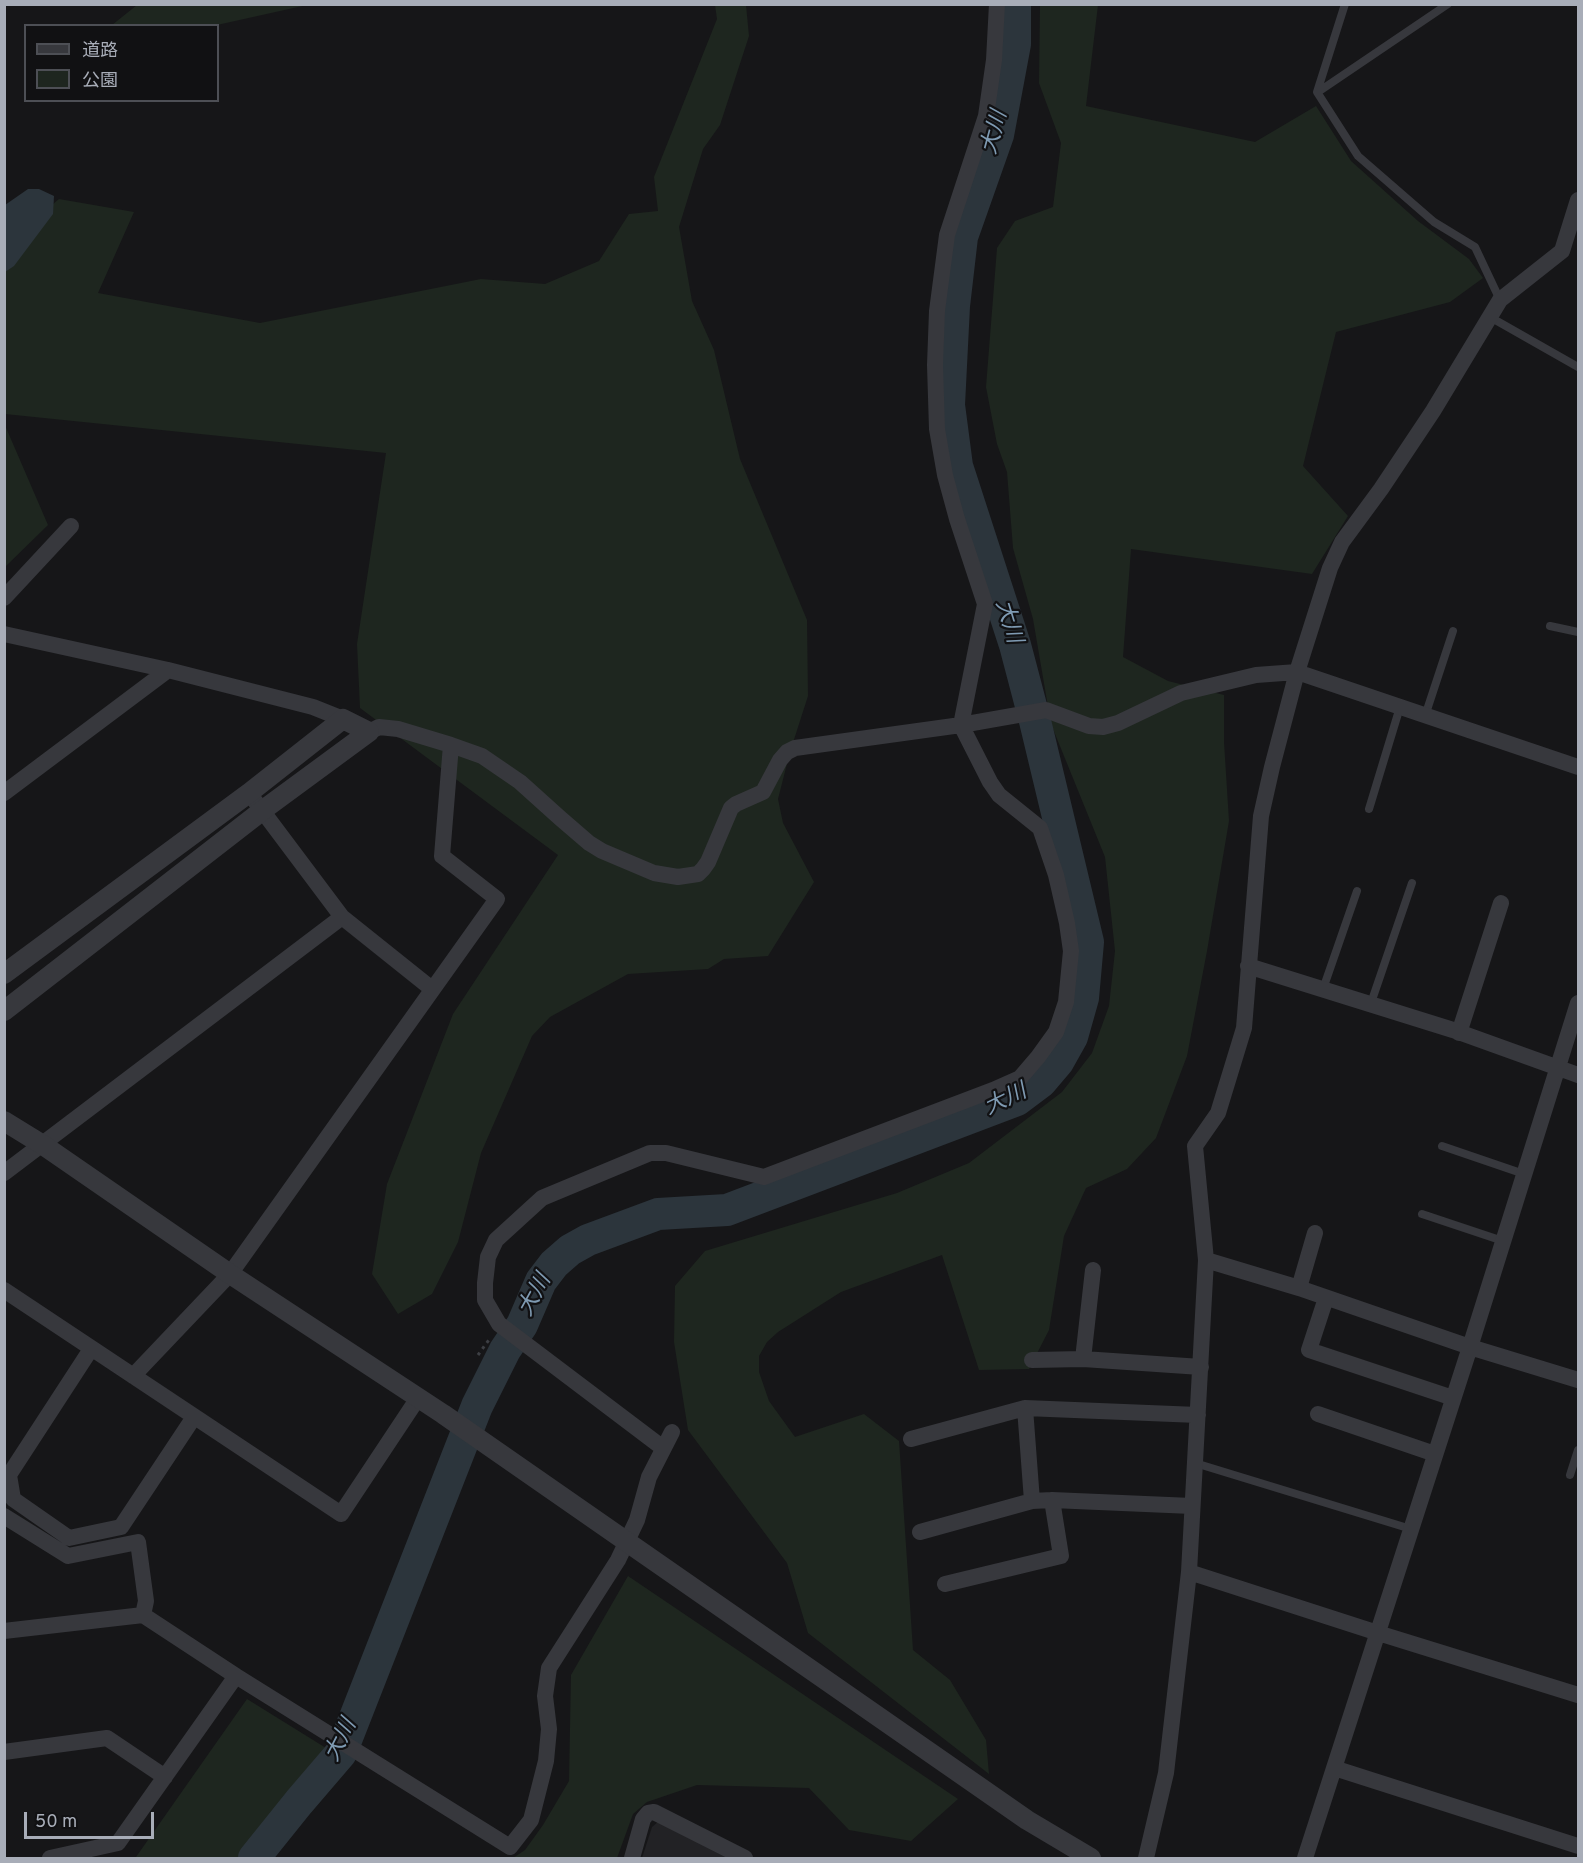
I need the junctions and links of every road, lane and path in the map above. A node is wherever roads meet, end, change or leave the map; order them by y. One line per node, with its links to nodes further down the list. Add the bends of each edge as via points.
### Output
1 (997, 4): 20 (street, via 986,116 947,235 937,311 939,440 954,508 985,604)
2 (1345, 4): 4 (lane)
3 (1448, 4): 4 (lane)
4 (1317, 92): 6 (lane, via 1358,156 1434,222 1475,247)
5 (1578, 200): 6 (street, via 1562,251)
6 (1500, 300): 7 (street)
7 (1490, 316): 8 (lane); 16 (street, via 1433,411 1342,542)
8 (1578, 367)
9 (71, 526): 10 (street)
10 (4, 598)
11 (1550, 626): 13 (lane)
12 (1453, 631): 18 (lane)
13 (1578, 632)
14 (4, 634): 15 (street)
15 (168, 670): 19 (street, via 313,707); 24 (street)
16 (1297, 672): 17 (street); 20 (street, via 1256,675 1181,693 1103,727 1089,726 1046,710); 32 (street, via 1261,816)
17 (1400, 707): 18 (street); 26 (lane)
18 (1425, 716): 23 (street)
19 (342, 719): 21 (street); 25 (street)
20 (961, 725): 22 (street, via 787,752 764,792 731,808 703,869 698,874 678,877 654,873 602,851 499,766); 56 (street, via 999,795 1040,828 1056,875 1071,951 1066,1002 1056,1032 1038,1058 1020,1078 764,1177 666,1153 650,1154 542,1198 496,1240 489,1257 485,1300)
21 (369, 732): 22 (street, via 379,727 398,729); 27 (street)
22 (451, 745): 34 (street, via 442,856 497,899)
23 (1578, 767)
24 (4, 793)
25 (249, 793): 27 (street); 33 (street)
26 (1369, 809)
27 (263, 810): 31 (street); 38 (street)
28 (1412, 883): 36 (lane)
29 (1357, 891): 35 (lane)
30 (1501, 903): 39 (street)
31 (342, 917): 34 (street); 43 (street)
32 (1248, 966): 35 (street); 50 (street, via 1244,1028 1218,1113 1195,1146)
33 (4, 974)
34 (432, 989): 52 (street)
35 (1323, 989): 36 (street)
36 (1371, 1003): 39 (street)
37 (1578, 1003): 40 (street)
38 (4, 1011)
39 (1459, 1033): 40 (street)
40 (1557, 1068): 41 (street); 46 (street)
41 (1578, 1075)
42 (4, 1121): 43 (street)
43 (43, 1145): 45 (street); 52 (street)
44 (1442, 1146): 46 (lane)
45 (4, 1173)
46 (1524, 1174): 49 (street)
47 (1422, 1214): 49 (lane)
48 (1315, 1233): 53 (street)
49 (1503, 1241): 57 (street)
50 (1206, 1260): 53 (street); 62 (street)
51 (1093, 1270): 60 (street)
52 (230, 1274): 63 (street); 65 (street)
53 (1299, 1288): 55 (street)
54 (4, 1290): 58 (street)
55 (1326, 1298): 57 (street); 66 (street, via 1309,1350)
56 (502, 1327): 59 (path); 73 (street)
57 (1470, 1347): 64 (street); 66 (street)
58 (92, 1349): 63 (street); 70 (street, via 9,1475 13,1499 69,1538 121,1527)
59 (478, 1355)
60 (1083, 1359): 61 (street); 62 (street)
61 (1032, 1360)
62 (1201, 1367): 69 (street)
63 (134, 1376): 70 (street)
64 (1578, 1380)
65 (418, 1398): 70 (street, via 341,1514); 98 (street, via 1027,1820)
66 (1453, 1398): 75 (street)
67 (1025, 1408): 69 (street); 72 (street); 79 (street)
68 (1318, 1414): 75 (street)
69 (1198, 1415): 76 (street)
70 (194, 1417)
71 (672, 1432): 73 (street)
72 (911, 1439)
73 (663, 1448): 89 (street, via 618,1560 549,1668 545,1696 549,1729 546,1761 531,1820 510,1847)
74 (1578, 1450): 77 (lane)
75 (1435, 1454): 82 (street)
76 (1195, 1463): 80 (street); 82 (lane)
77 (1570, 1475)
78 (1052, 1500): 79 (street); 80 (street); 85 (street, via 1061,1556)
79 (1032, 1501): 83 (street)
80 (1192, 1506): 84 (street)
81 (4, 1516): 86 (street, via 68,1556 138,1542 146,1601)
82 (1411, 1529): 88 (street)
83 (920, 1532)
84 (1189, 1572): 88 (street); 99 (street, via 1166,1773)
85 (945, 1584)
86 (143, 1615): 87 (street); 89 (street)
87 (4, 1631)
88 (1378, 1633): 90 (street); 92 (street)
89 (236, 1676): 93 (street)
90 (1578, 1695)
91 (4, 1752): 93 (street, via 107,1738)
92 (1334, 1768): 94 (street); 100 (street)
93 (165, 1777): 95 (street, via 118,1843)
94 (1578, 1846)
95 (50, 1858)
96 (632, 1858): 97 (street, via 643,1819 654,1812)
97 (746, 1858)
98 (1091, 1858)
99 (1146, 1858)
100 (1305, 1858)

